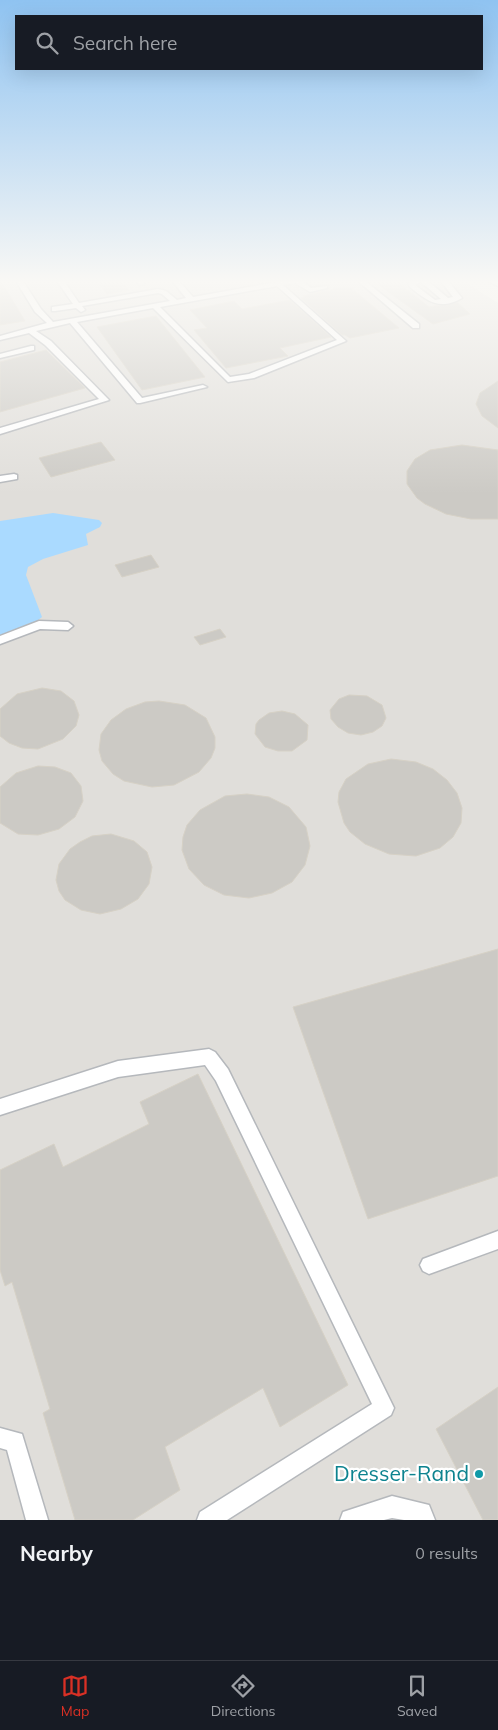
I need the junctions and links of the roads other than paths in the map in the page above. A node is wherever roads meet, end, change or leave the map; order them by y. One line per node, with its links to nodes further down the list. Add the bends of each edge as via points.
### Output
1 (16, 352): 6 (street)
2 (57, 352): 8 (street, via 105,400)
3 (98, 352): 7 (street, via 140,401)
4 (200, 352): 5 (street, via 228,380 251,376)
5 (314, 352)
6 (0, 356)
7 (204, 387)
8 (0, 431)
9 (14, 476): 10 (street)
10 (0, 479)
11 (68, 626): 12 (street, via 39,625)
12 (0, 640)
13 (0, 1107): 18 (street, via 118,1068 209,1057 222,1075 384,1408)
14 (498, 1240): 15 (street)
15 (429, 1265)
16 (0, 1438): 17 (street, via 15,1441)
17 (36, 1520)
18 (208, 1520)
19 (351, 1520): 20 (street, via 392,1507 421,1514)
20 (424, 1520)

